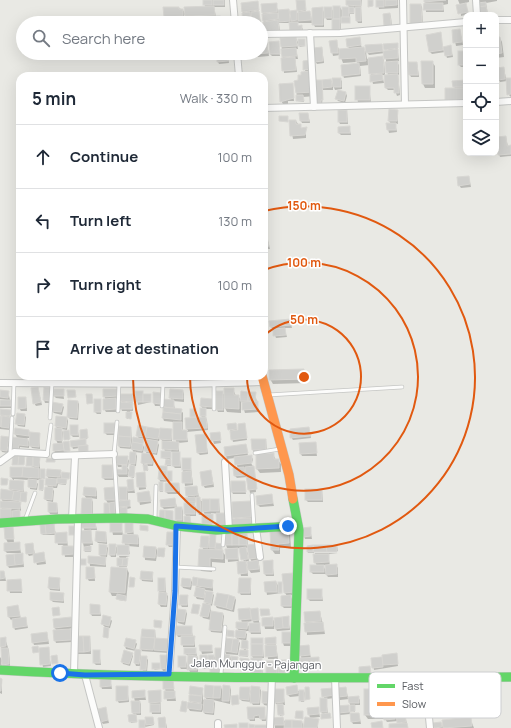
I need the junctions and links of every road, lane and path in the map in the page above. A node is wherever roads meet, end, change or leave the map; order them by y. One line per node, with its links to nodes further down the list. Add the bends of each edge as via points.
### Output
1 (233, 0): 5 (street)
2 (403, 0): 9 (street)
3 (476, 0): 4 (street)
4 (477, 12)
5 (234, 16)
6 (499, 20): 7 (street)
7 (511, 20)
8 (463, 22): 9 (street)
9 (404, 28): 10 (street); 17 (street)
10 (310, 33): 11 (street); 18 (street)
11 (268, 34)
12 (238, 60): 13 (street)
13 (239, 72)
14 (511, 101): 15 (street)
15 (499, 102)
16 (463, 103): 17 (street)
17 (405, 104): 18 (street)
18 (314, 107): 19 (street)
19 (268, 108)
20 (250, 380): 27 (street)
21 (262, 380): 29 (street)
22 (0, 383): 23 (street)
23 (14, 383): 24 (street); 33 (lane)
24 (52, 383): 25 (street); 35 (lane)
25 (119, 383): 26 (street); 32 (lane)
26 (163, 383): 27 (street); 30 (lane)
27 (214, 383): 31 (lane)
28 (402, 387): 29 (lane)
29 (266, 395): 38 (street)
30 (162, 406)
31 (214, 409)
32 (118, 411)
33 (12, 414)
34 (12, 418): 40 (lane)
35 (50, 418)
36 (117, 422): 42 (lane)
37 (51, 425): 41 (lane)
38 (282, 448): 39 (lane); 56 (street)
39 (255, 452)
40 (10, 454): 41 (street); 45 (street)
41 (47, 454)
42 (114, 454): 44 (street); 50 (lane)
43 (55, 456): 44 (street)
44 (74, 457): 51 (street)
45 (0, 462)
46 (225, 462): 58 (street)
47 (156, 486): 52 (lane)
48 (34, 493): 53 (lane)
49 (252, 495): 57 (lane)
50 (118, 518): 51 (street); 52 (street)
51 (75, 519): 53 (street); 65 (street)
52 (155, 521): 55 (street)
53 (24, 522): 54 (street)
54 (0, 523)
55 (176, 526): 58 (street); 61 (street)
56 (298, 526): 57 (street); 73 (street)
57 (255, 528): 58 (street); 60 (street)
58 (226, 530): 59 (lane)
59 (223, 545)
60 (260, 557)
61 (175, 567): 62 (lane); 66 (street)
62 (214, 569)
63 (225, 627): 68 (lane)
64 (0, 670): 65 (street, Jalan Munggur - Pajangan)
65 (74, 673): 67 (street, Jalan Munggur - Pajangan)
66 (169, 674): 67 (street, Jalan Munggur - Pajangan); 68 (street, Jalan Munggur - Pajangan)
67 (85, 675): 76 (street)
68 (221, 676): 69 (street, Jalan Munggur - Pajangan)
69 (272, 677): 73 (street, Jalan Munggur - Pajangan); 77 (street)
70 (369, 677): 74 (street, Jalan Munggur - Pajangan)
71 (501, 677): 72 (street, Jalan Munggur - Pajangan)
72 (511, 677)
73 (294, 678): 74 (street, Jalan Munggur - Pajangan)
74 (335, 678): 78 (street)
75 (429, 718): 79 (street)
76 (99, 728)
77 (270, 728)
78 (337, 728)
79 (430, 728)

